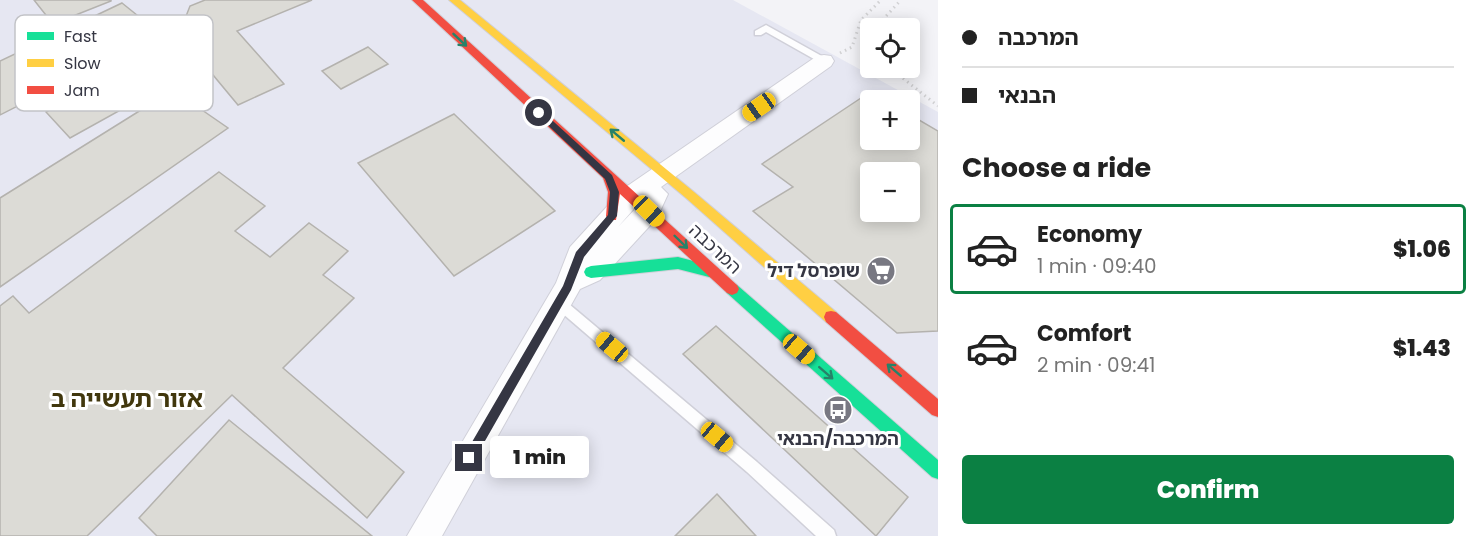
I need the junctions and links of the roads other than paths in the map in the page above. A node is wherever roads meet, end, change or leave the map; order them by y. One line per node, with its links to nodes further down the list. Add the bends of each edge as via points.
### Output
1 (417, 0): 7 (street, המרכבה, one-way to 7)
2 (454, 0): 5 (street, המרכבה, one-way to 2)
3 (758, 33): 4 (lane, via 766,28)
4 (824, 61): 6 (street)
5 (643, 157): 6 (street); 6 (street, המרכבה)
6 (673, 167): 8 (street); 8 (street, המרכבה); 9 (street)
7 (609, 177): 9 (street, המרכבה); 10 (street, via 614,192)
8 (690, 195): 13 (street, המרכבה, one-way to 8)
9 (640, 203): 10 (street); 11 (street, המרכבה, one-way to 11); 12 (street)
10 (612, 216): 12 (street, via 579,255)
11 (712, 272): 12 (street, via 678,263 622,267); 14 (street, המרכבה, one-way to 14)
12 (573, 288): 15 (street); 16 (lane, via 752,467)
13 (938, 409)
14 (938, 471)
15 (424, 536)
16 (828, 536)

